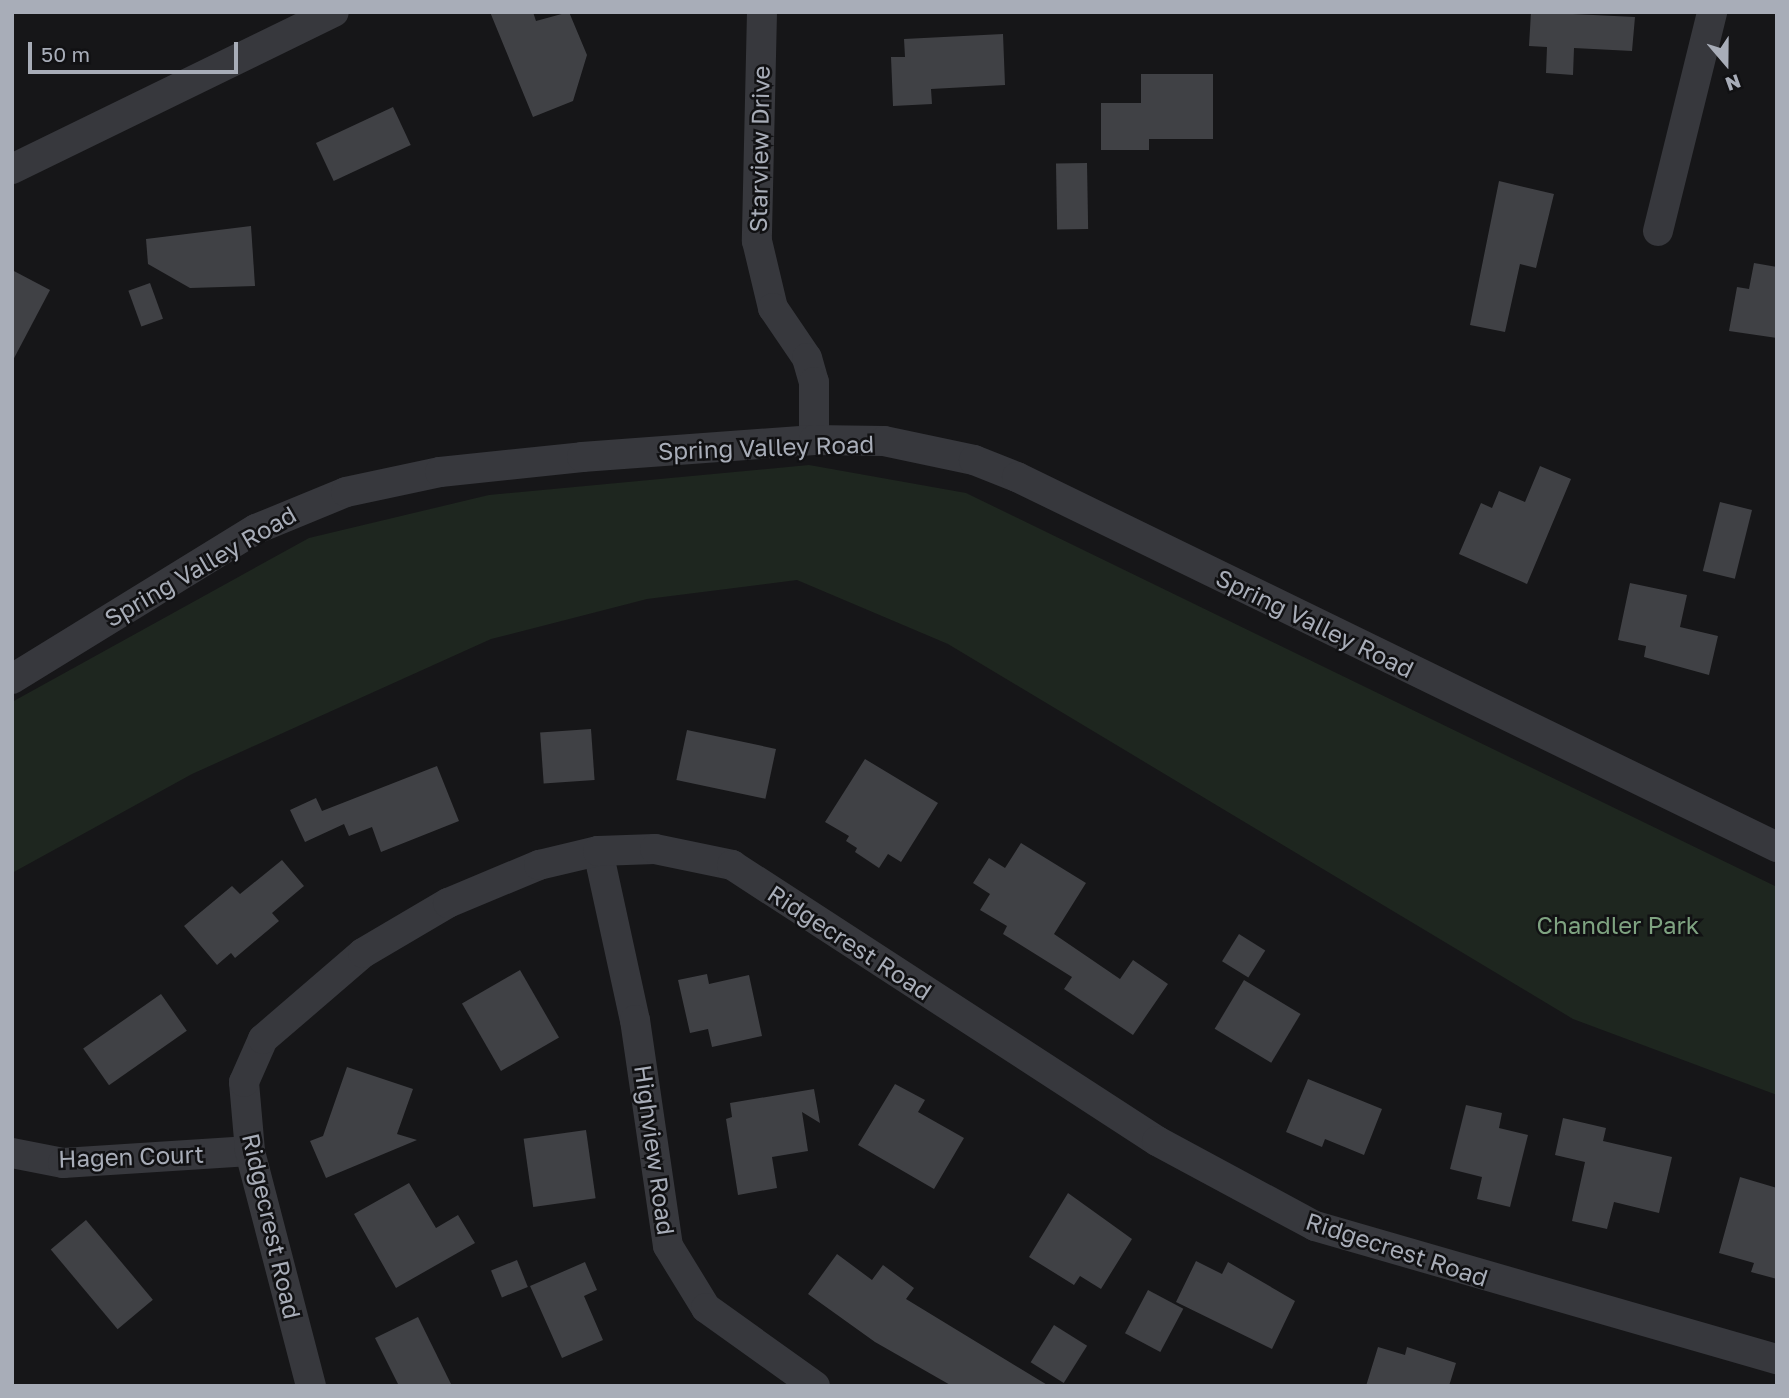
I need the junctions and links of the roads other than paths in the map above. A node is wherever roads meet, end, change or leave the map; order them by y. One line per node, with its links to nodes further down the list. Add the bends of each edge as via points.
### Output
1 (334, 12): 4 (street)
2 (762, 12): 6 (street, Starview Drive, via 757,241 773,308 807,358 814,382)
3 (1712, 12): 5 (street)
4 (12, 169)
5 (1658, 232)
6 (814, 440): 7 (street, Spring Valley Road, via 440,472 346,492 256,528); 8 (street, Spring Valley Road, via 930,449 1017,477)
7 (12, 679)
8 (1777, 847)
9 (598, 851): 10 (street, Ridgecrest Road, via 493,881 448,903 363,953 292,1011 263,1040 244,1082); 12 (street, Ridgecrest Road, via 655,849 732,865 1157,1141 1315,1226); 14 (street, Highview Road, via 635,1020 668,1246 706,1308)
10 (250, 1151): 11 (street, Hagen Court, via 63,1163); 13 (street, Ridgecrest Road)
11 (12, 1153)
12 (1777, 1359)
13 (311, 1386)
14 (816, 1386)

